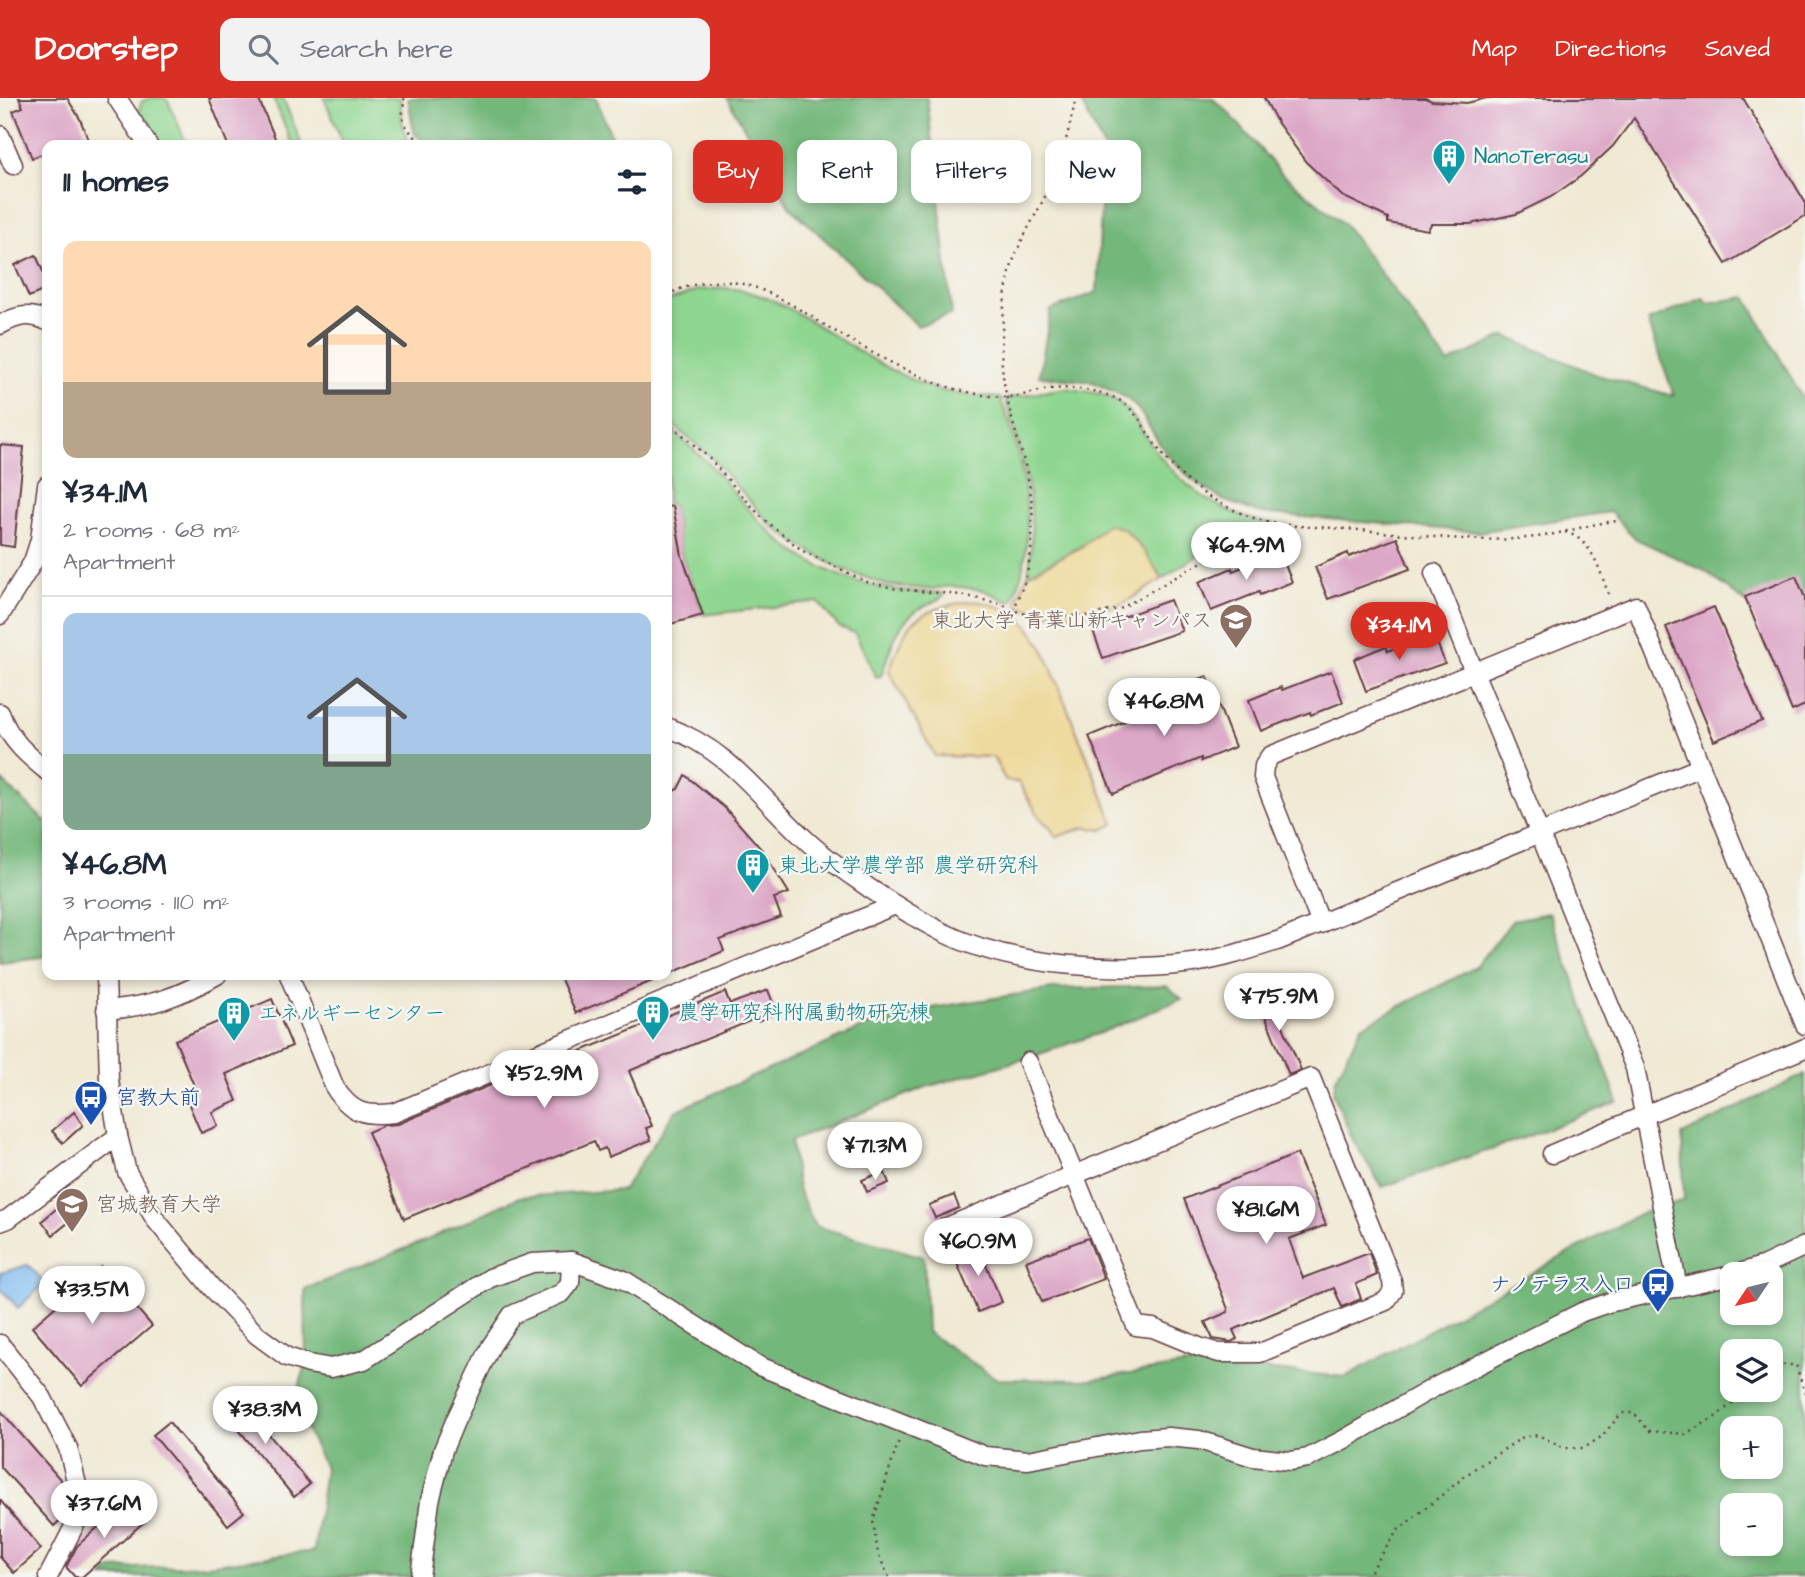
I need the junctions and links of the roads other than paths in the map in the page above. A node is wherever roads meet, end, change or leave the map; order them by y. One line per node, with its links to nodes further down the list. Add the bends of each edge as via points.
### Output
1 (122, 99): 3 (street)
2 (0, 135): 4 (street)
3 (145, 140)
4 (13, 165)
5 (42, 318): 6 (street, via 33,314 15,316)
6 (0, 325)
7 (42, 524): 9 (street, via 33,562)
8 (1434, 573): 10 (street)
9 (0, 614)
10 (1474, 673): 14 (street, via 1636,606); 15 (street); 17 (street, via 1270,756 1263,777)
11 (0, 713): 13 (street, via 15,743)
12 (672, 729): 16 (street, via 710,748 736,768 807,841)
13 (42, 767)
14 (1701, 767): 15 (street); 22 (street)
15 (1540, 834): 17 (street); 25 (street, via 1635,1068)
16 (895, 905): 17 (street, via 944,933 978,945 1020,957 1080,965 1194,963 1247,951); 20 (street, via 394,1113 372,1115 343,1100)
17 (1321, 924)
18 (106, 980): 21 (street)
19 (207, 980): 21 (street, via 167,1000)
20 (291, 980)
21 (106, 1010): 26 (street, via 109,1080)
22 (1805, 1025)
23 (1805, 1048): 25 (street)
24 (1028, 1062): 28 (street)
25 (1645, 1115): 27 (street); 35 (street)
26 (118, 1136): 29 (street); 32 (street, via 127,1172 155,1219 212,1288 257,1335 287,1357 309,1364 331,1368 365,1360 490,1279 531,1263)
27 (1552, 1154)
28 (1074, 1174): 28 (street, via 1136,1325 1219,1353 1259,1353 1386,1301 1393,1291 1311,1077); 30 (street)
29 (0, 1222)
30 (944, 1228)
31 (1805, 1246): 33 (street)
32 (571, 1261): 35 (street, via 624,1280 759,1366 985,1456 1028,1460 1168,1437 1199,1440 1252,1457 1308,1458 1582,1312); 38 (street, via 570,1283 562,1293 512,1315 491,1346 456,1419 430,1502)
33 (1771, 1262)
34 (1720, 1278): 35 (street)
35 (1678, 1288)
36 (0, 1344): 37 (street, via 53,1418 68,1448 83,1508)
37 (48, 1577)
38 (420, 1577)

